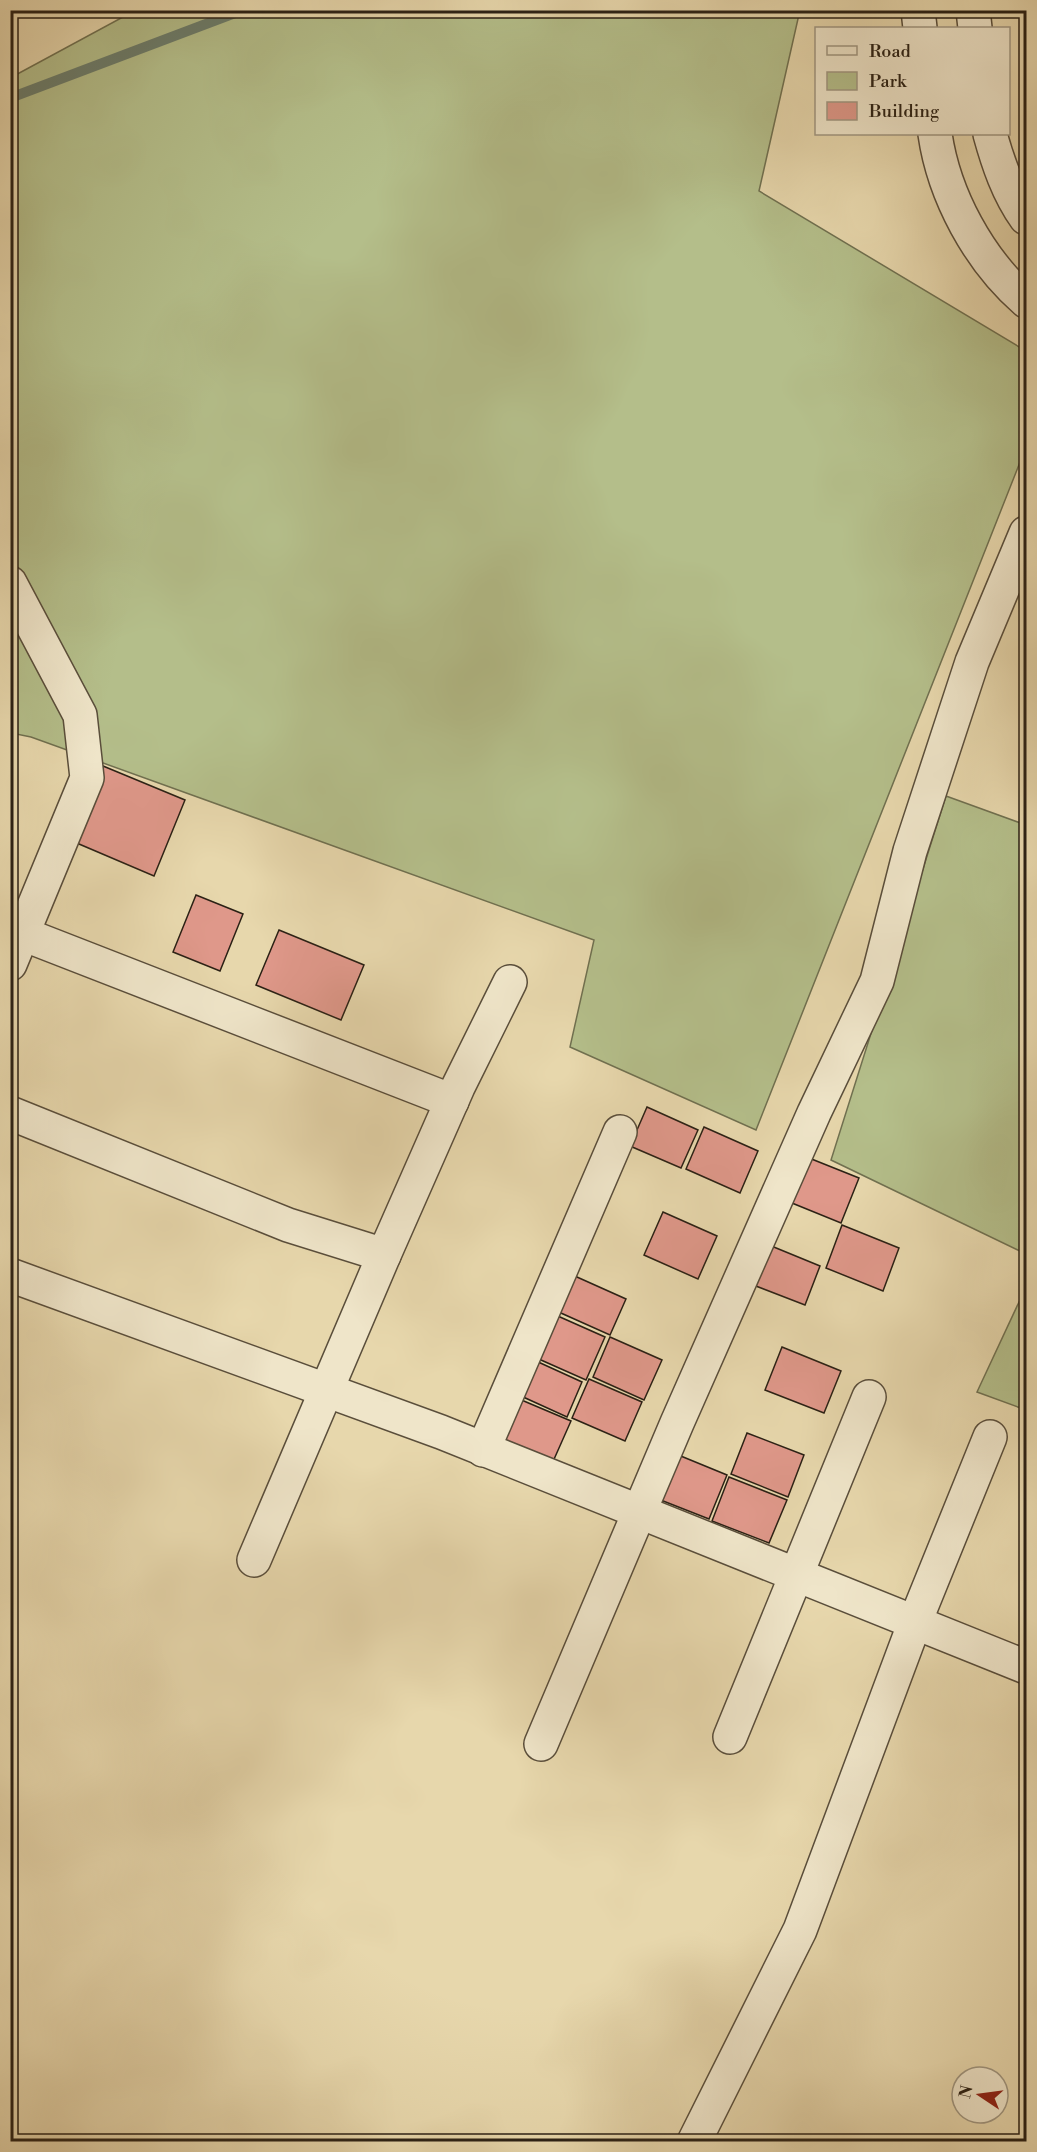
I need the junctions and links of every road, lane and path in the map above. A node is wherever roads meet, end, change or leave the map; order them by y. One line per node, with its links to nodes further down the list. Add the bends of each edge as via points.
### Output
1 (918, 10): 3 (street)
2 (973, 10): 4 (street)
3 (920, 27)
4 (975, 27)
5 (934, 135): 8 (street, via 944,175 959,211 1001,275)
6 (990, 135): 7 (street, via 1008,186)
7 (1026, 218)
8 (1026, 301)
9 (1026, 533): 23 (street, via 972,662 910,851 877,981 814,1113)
10 (10, 583): 11 (street, via 80,715 87,778)
11 (17, 931): 12 (street); 14 (street)
12 (10, 964)
13 (510, 982): 14 (street)
14 (452, 1101): 17 (street)
15 (10, 1113): 17 (street, via 288,1224)
16 (620, 1132): 22 (street)
17 (384, 1255): 19 (street)
18 (10, 1275): 19 (street)
19 (327, 1390): 22 (street); 24 (street)
20 (870, 1397): 25 (street)
21 (990, 1437): 26 (street)
22 (483, 1450): 23 (street)
23 (638, 1512): 25 (street); 29 (street)
24 (254, 1560)
25 (797, 1575): 26 (street); 28 (street)
26 (915, 1622): 27 (street); 30 (street, via 800,1930)
27 (1026, 1667)
28 (730, 1737)
29 (541, 1744)
30 (694, 2142)

